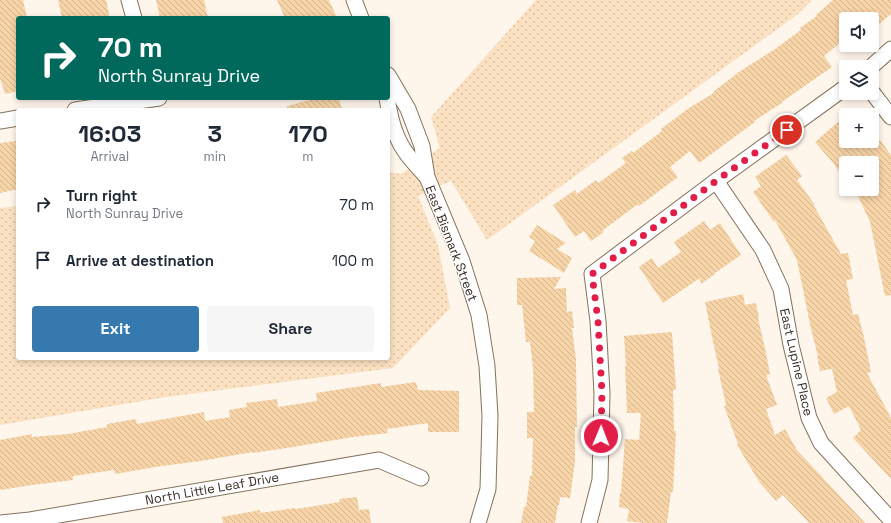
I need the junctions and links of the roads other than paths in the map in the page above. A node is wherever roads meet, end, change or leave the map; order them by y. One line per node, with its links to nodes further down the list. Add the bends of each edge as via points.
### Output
1 (129, 0): 3 (street)
2 (354, 0): 4 (street)
3 (133, 16)
4 (360, 16)
5 (891, 48): 6 (street)
6 (878, 60)
7 (390, 78): 16 (street, East Bismark Street, via 408,109)
8 (839, 92): 19 (street)
9 (142, 100): 11 (street)
10 (878, 100): 13 (street)
11 (88, 108)
12 (390, 117): 17 (street, East Bismark Street)
13 (891, 117)
14 (16, 118): 15 (street)
15 (0, 121)
16 (416, 130): 17 (street); 18 (street, East Bismark Street, via 422,146)
17 (396, 136): 18 (street, East Bismark Street, via 409,157)
18 (427, 177): 24 (street, East Bismark Street, via 462,261 477,308 487,366 490,416 488,489)
19 (716, 181): 21 (street, East Lupine Place, via 763,250 780,289 809,418 821,443); 25 (street, via 592,274 598,321 602,393 600,480)
20 (421, 478): 22 (street, North Little Leaf Drive, via 380,460)
21 (891, 520)
22 (30, 521): 23 (street, North Little Leaf Drive)
23 (0, 523)
24 (478, 523)
25 (589, 523)

